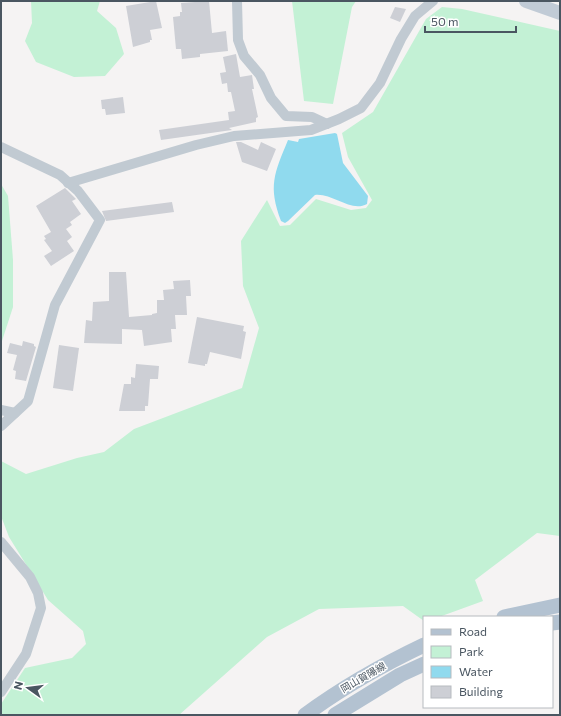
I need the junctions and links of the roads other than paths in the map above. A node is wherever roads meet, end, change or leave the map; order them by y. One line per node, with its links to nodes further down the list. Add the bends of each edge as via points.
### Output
1 (236, 1): 5 (street, via 238,40 244,56 260,75 271,98 286,116 312,117)
2 (433, 1): 5 (street, via 415,16 380,83 361,108)
3 (526, 1): 4 (street)
4 (560, 14)
5 (327, 124): 7 (street, via 311,130 234,136)
6 (1, 147): 7 (street, via 60,175)
7 (68, 183): 9 (street, via 78,191 100,220 56,306 28,401)
8 (1, 410): 9 (street)
9 (15, 413): 10 (street)
10 (1, 426)
11 (1, 542): 16 (street, via 30,577 38,593 41,608 26,654)
12 (560, 605): 13 (main road)
13 (509, 616)
14 (423, 645): 17 (main road, 岡山賀陽線, via 391,660 338,691)
15 (423, 664): 18 (main road, 岡山賀陽線, via 400,675)
16 (1, 692)
17 (305, 715)
18 (335, 715)

